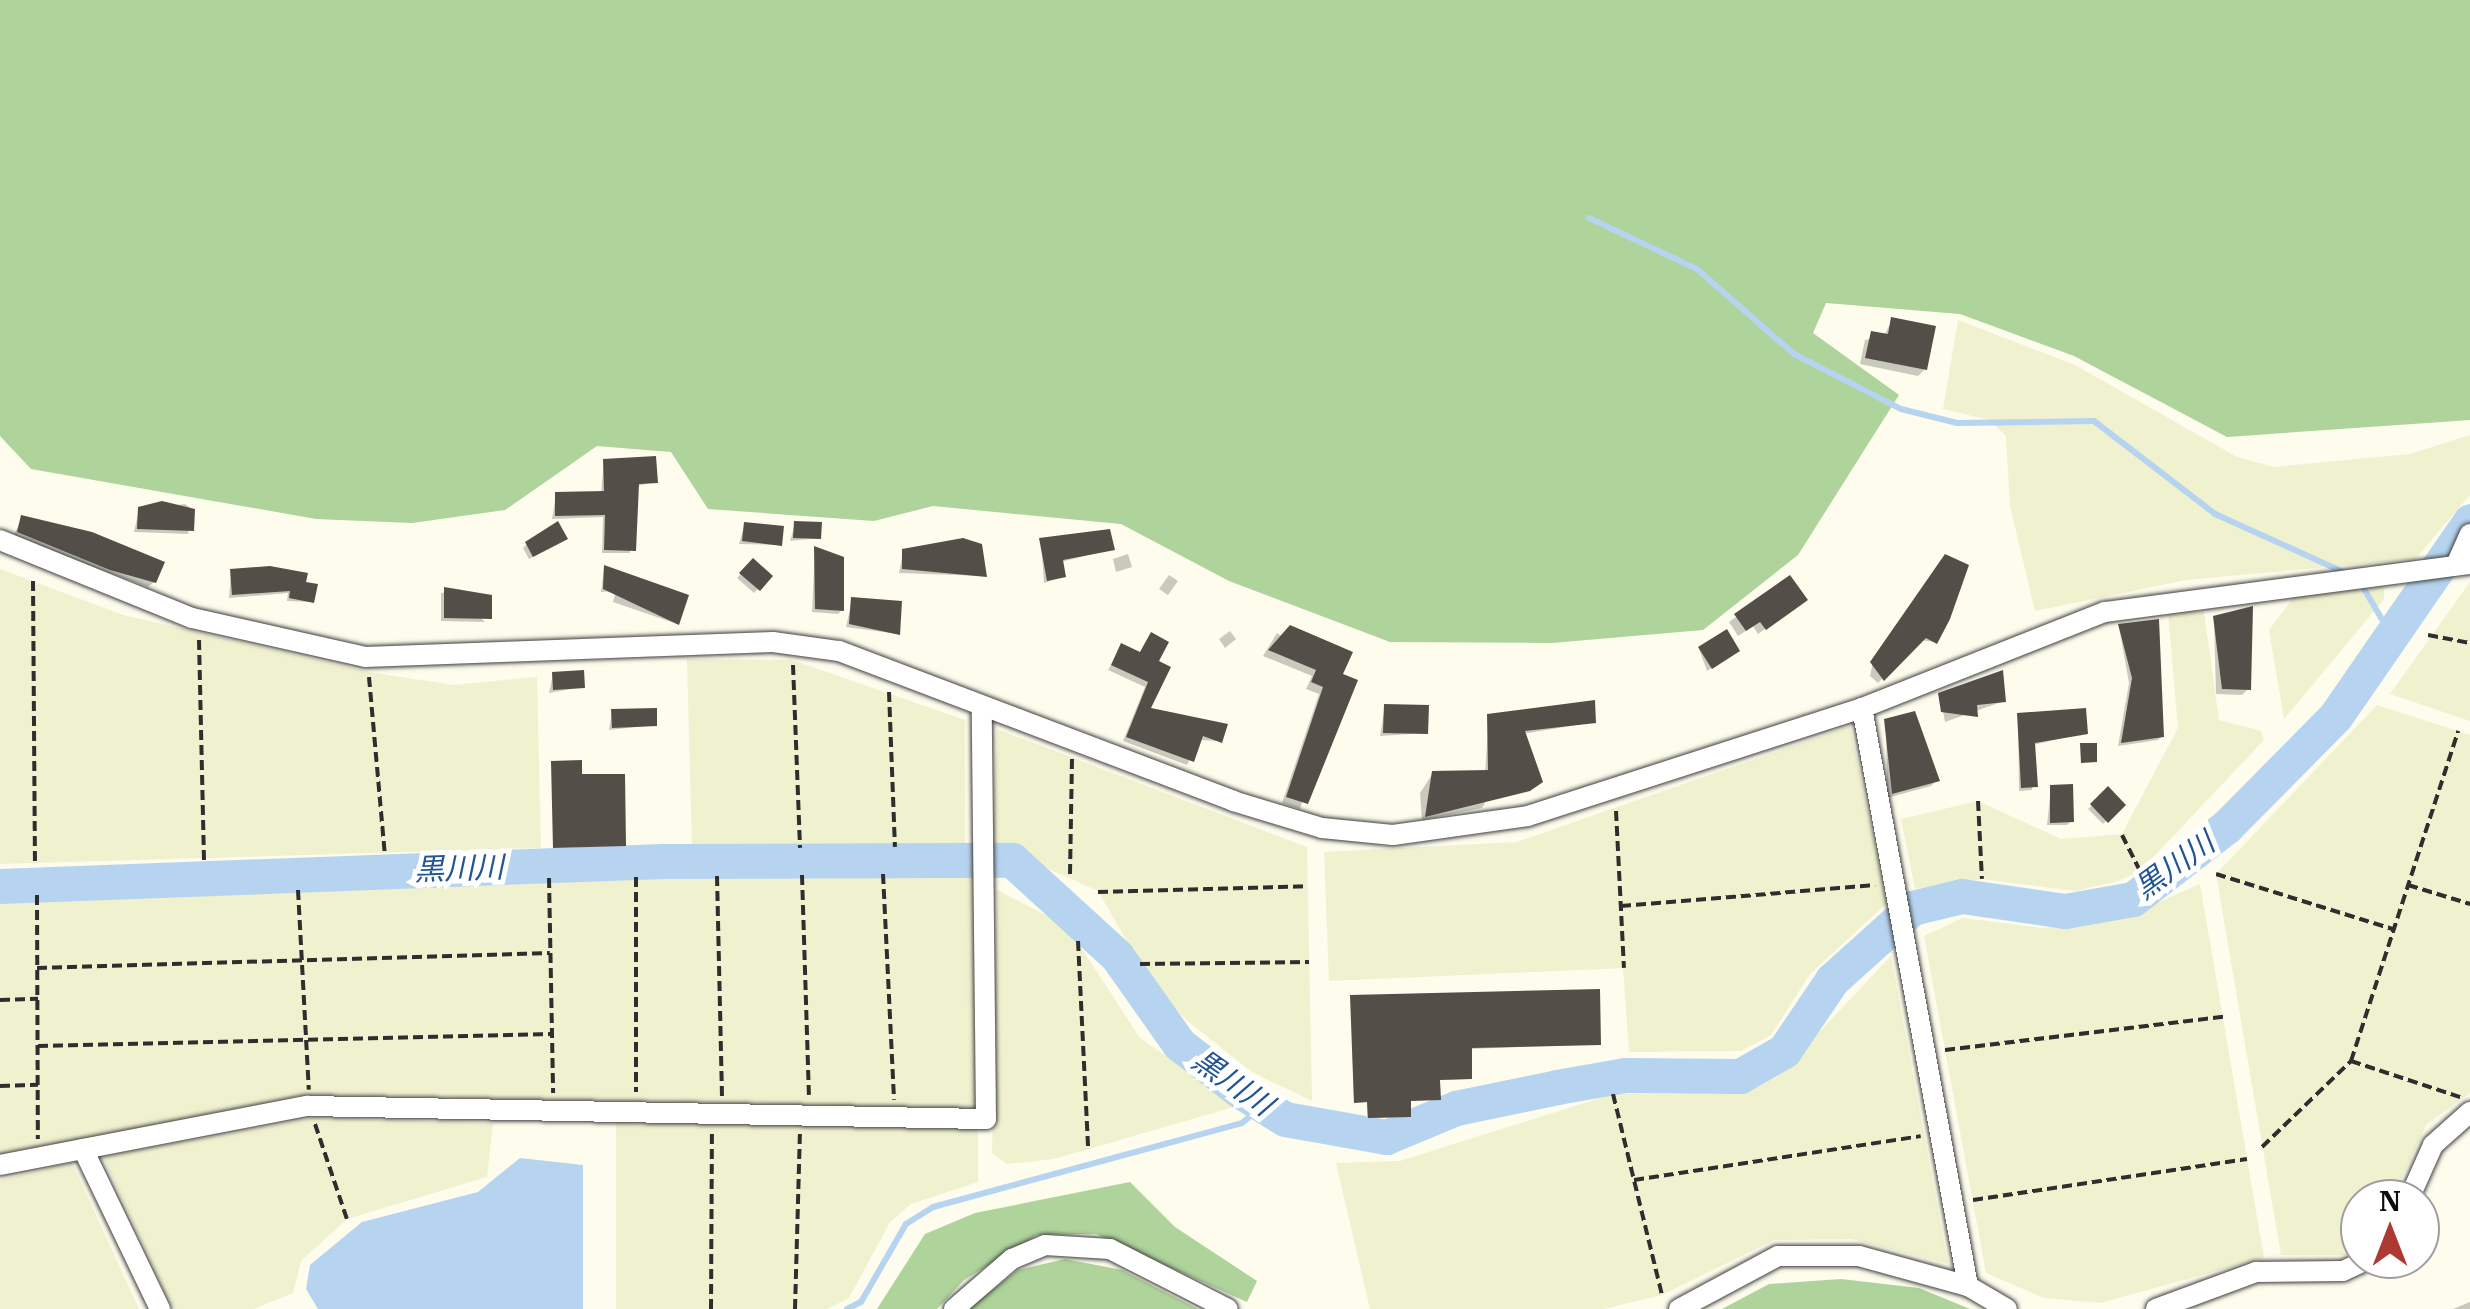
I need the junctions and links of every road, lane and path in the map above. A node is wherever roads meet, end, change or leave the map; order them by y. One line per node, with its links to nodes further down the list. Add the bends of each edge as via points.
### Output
1 (2470, 534): 3 (street)
2 (0, 540): 11 (street, via 192,618 365,657 773,642 839,651)
3 (2463, 564): 12 (street, via 2104,612)
4 (33, 581): 21 (path)
5 (199, 635): 22 (path)
6 (2428, 635): 7 (path)
7 (2470, 643)
8 (792, 660): 19 (path)
9 (369, 672): 20 (path)
10 (889, 692): 18 (path)
11 (982, 706): 12 (street, via 1288,819 1393,835 1528,816); 72 (street, via 986,1119 307,1106)
12 (1862, 708): 81 (street)
13 (2458, 731): 33 (path)
14 (1072, 757): 25 (path)
15 (1978, 801): 31 (path)
16 (1616, 811): 39 (path)
17 (2122, 834): 23 (path)
18 (895, 847)
19 (800, 848)
20 (385, 856)
21 (35, 862)
22 (204, 862)
23 (2140, 871)
24 (884, 874): 64 (path)
25 (1070, 874)
26 (2216, 874): 40 (path)
27 (802, 875): 63 (path)
28 (717, 876): 62 (path)
29 (636, 877): 61 (path)
30 (549, 878): 42 (path)
31 (1982, 878)
32 (1883, 884): 39 (path)
33 (2408, 884): 38 (path); 40 (path)
34 (1308, 886): 36 (path)
35 (298, 890): 43 (path)
36 (1098, 892)
37 (37, 895): 46 (path)
38 (2470, 904)
39 (1621, 906): 47 (path)
40 (2394, 929): 55 (path)
41 (1078, 941): 73 (path)
42 (550, 952): 43 (path); 51 (path)
43 (302, 962): 46 (path); 52 (path)
44 (1309, 962): 45 (path)
45 (1140, 964)
46 (38, 968): 48 (path)
47 (1624, 968)
48 (38, 999): 49 (path); 53 (path)
49 (0, 1000)
50 (2223, 1018): 54 (path)
51 (552, 1034): 52 (path); 58 (path)
52 (306, 1038): 53 (path); 59 (path)
53 (38, 1046): 56 (path)
54 (1945, 1050)
55 (2351, 1061): 65 (path); 70 (path)
56 (38, 1085): 57 (path); 71 (path)
57 (0, 1086)
58 (553, 1093)
59 (309, 1094)
60 (1614, 1094): 77 (path)
61 (636, 1096)
62 (722, 1099)
63 (809, 1102)
64 (895, 1105)
65 (2466, 1105): 76 (street, via 2433,1145)
66 (313, 1118): 79 (path)
67 (712, 1124): 84 (path)
68 (801, 1124): 85 (path)
69 (1924, 1136): 77 (path)
70 (2262, 1146)
71 (38, 1148)
72 (83, 1149): 75 (street); 83 (street)
73 (1088, 1149)
74 (2248, 1159): 78 (path)
75 (0, 1166)
76 (2418, 1179)
77 (1634, 1180): 82 (path)
78 (1972, 1200)
79 (347, 1219)
80 (2340, 1270): 89 (street, via 2256,1272)
81 (1968, 1286): 82 (street, via 1859,1256 1778,1256); 88 (street)
82 (1670, 1302)
83 (160, 1309)
84 (710, 1309)
85 (795, 1309)
86 (954, 1309): 87 (street, via 1012,1260 1046,1245 1110,1249)
87 (1228, 1309)
88 (2007, 1309)
89 (2156, 1309)

